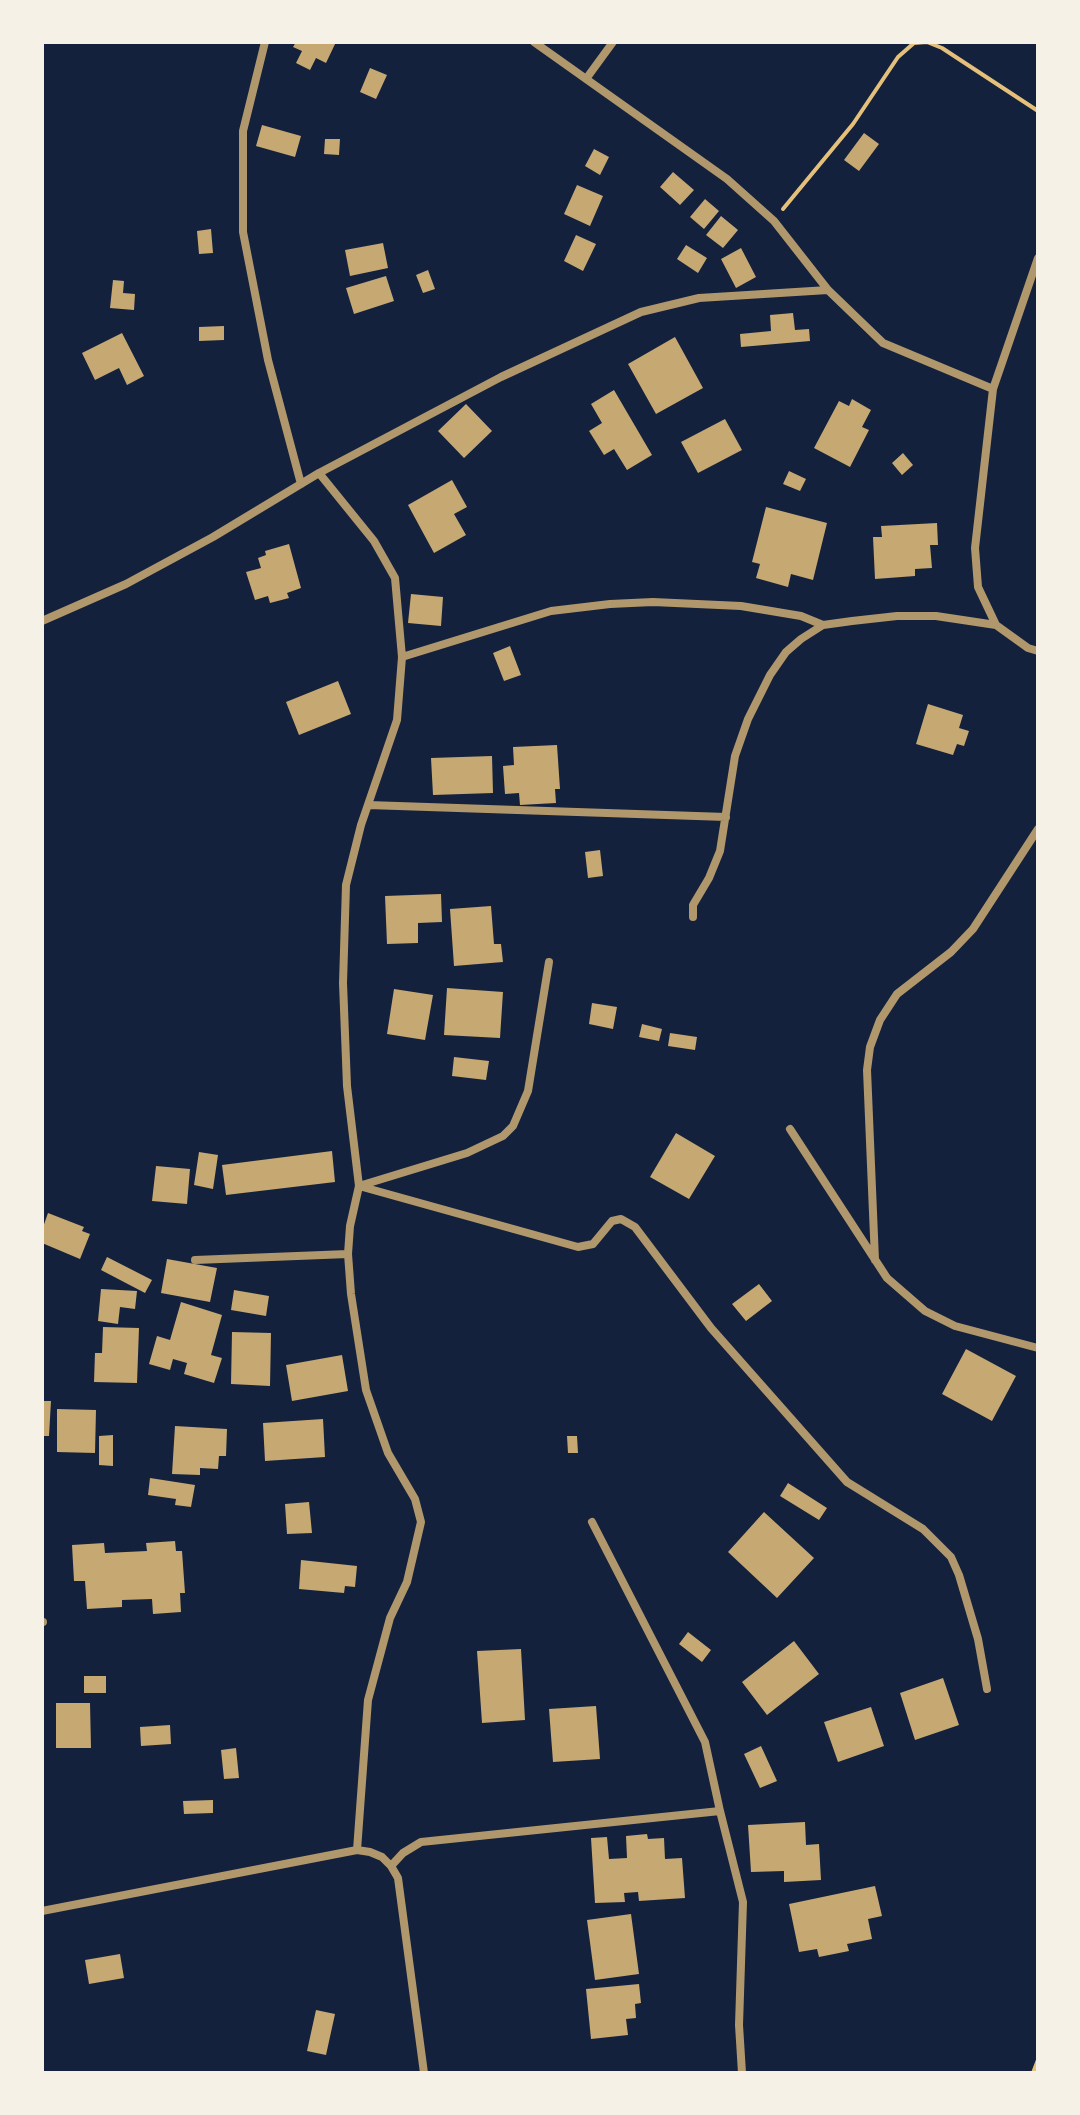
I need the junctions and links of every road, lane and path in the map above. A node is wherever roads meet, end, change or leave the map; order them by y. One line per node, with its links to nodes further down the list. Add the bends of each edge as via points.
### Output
1 (265, 42): 11 (street, via 243,131 243,232 268,360)
2 (534, 42): 4 (street)
3 (613, 42): 4 (street)
4 (586, 79): 6 (street, via 727,179)
5 (1038, 111): 6 (path, via 942,48 914,43)
6 (774, 221): 8 (street)
7 (1038, 258): 9 (street)
8 (828, 290): 9 (street, via 883,343); 10 (street, via 699,298 641,312 501,377)
9 (993, 389): 14 (street, via 975,548 978,587)
10 (319, 473): 11 (street); 16 (street, via 374,541 395,578)
11 (301, 484): 12 (street, via 126,584)
12 (42, 621)
13 (823, 625): 14 (street, via 936,616); 16 (street, via 741,606 610,604 551,611); 18 (street, via 786,652 770,675 735,756)
14 (996, 625): 15 (street)
15 (1038, 651)
16 (402, 657): 17 (street, via 397,720)
17 (368, 805): 18 (street); 23 (street, via 346,885 343,983 347,1086)
18 (726, 817): 20 (street, via 720,851 693,905)
19 (1038, 829): 26 (street, via 973,929 897,994 880,1020 867,1070)
20 (693, 917)
21 (549, 962): 23 (street, via 528,1091 513,1126 467,1153)
22 (790, 1129): 26 (street)
23 (359, 1186): 24 (street); 29 (street, via 578,1247 593,1244 612,1221 621,1219 635,1227 711,1328 847,1482 923,1529 951,1557 978,1639)
24 (348, 1254): 25 (street); 31 (street, via 366,1390 421,1522 368,1700)
25 (195, 1260)
26 (875, 1260): 27 (street, via 887,1278 925,1311 955,1326)
27 (1038, 1348)
28 (592, 1522): 30 (street, via 705,1742)
29 (987, 1689)
30 (720, 1811): 32 (street, via 421,1842); 36 (street, via 743,1902)
31 (357, 1850): 32 (street, via 382,1857); 33 (street)
32 (391, 1866): 35 (street, via 398,1878)
33 (42, 1911)
34 (1038, 2060): 37 (path)
35 (424, 2073)
36 (742, 2073)
37 (1033, 2073)

